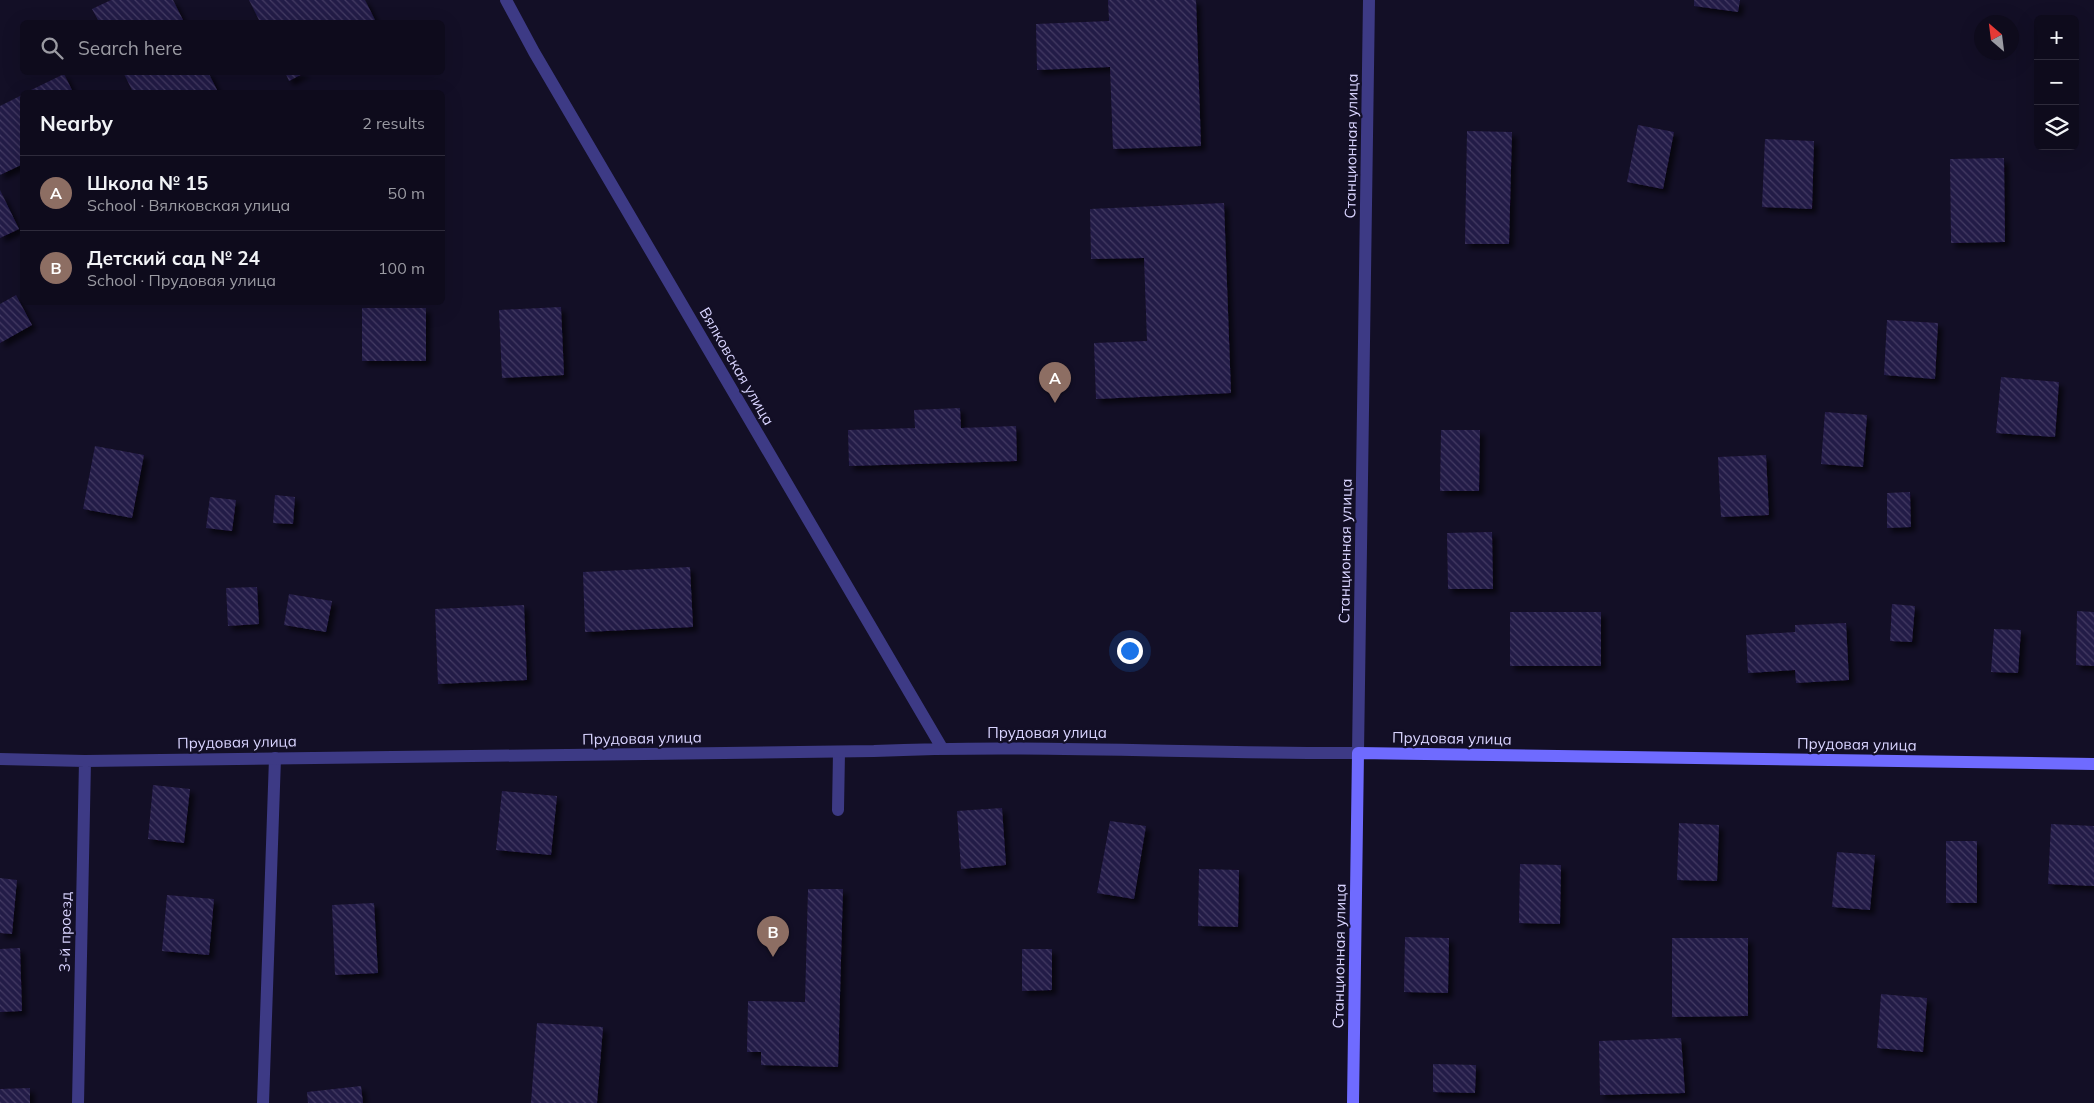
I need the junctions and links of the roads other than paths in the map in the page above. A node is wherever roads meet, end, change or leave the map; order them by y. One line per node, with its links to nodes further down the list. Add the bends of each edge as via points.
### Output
1 (506, 0): 3 (street, Вялковская улица)
2 (1369, 0): 5 (street, Станционная улица)
3 (942, 748): 4 (street, Прудовая улица); 5 (street, Прудовая улица)
4 (839, 752): 7 (street, Прудовая улица); 10 (street)
5 (1358, 752): 9 (main road, Прудовая улица); 13 (main road, Станционная улица)
6 (0, 758): 8 (street, Прудовая улица)
7 (276, 758): 8 (street, Прудовая улица); 12 (street)
8 (85, 761): 11 (street, 3-й проезд)
9 (2094, 764)
10 (838, 810)
11 (78, 1103)
12 (263, 1103)
13 (1353, 1103)

